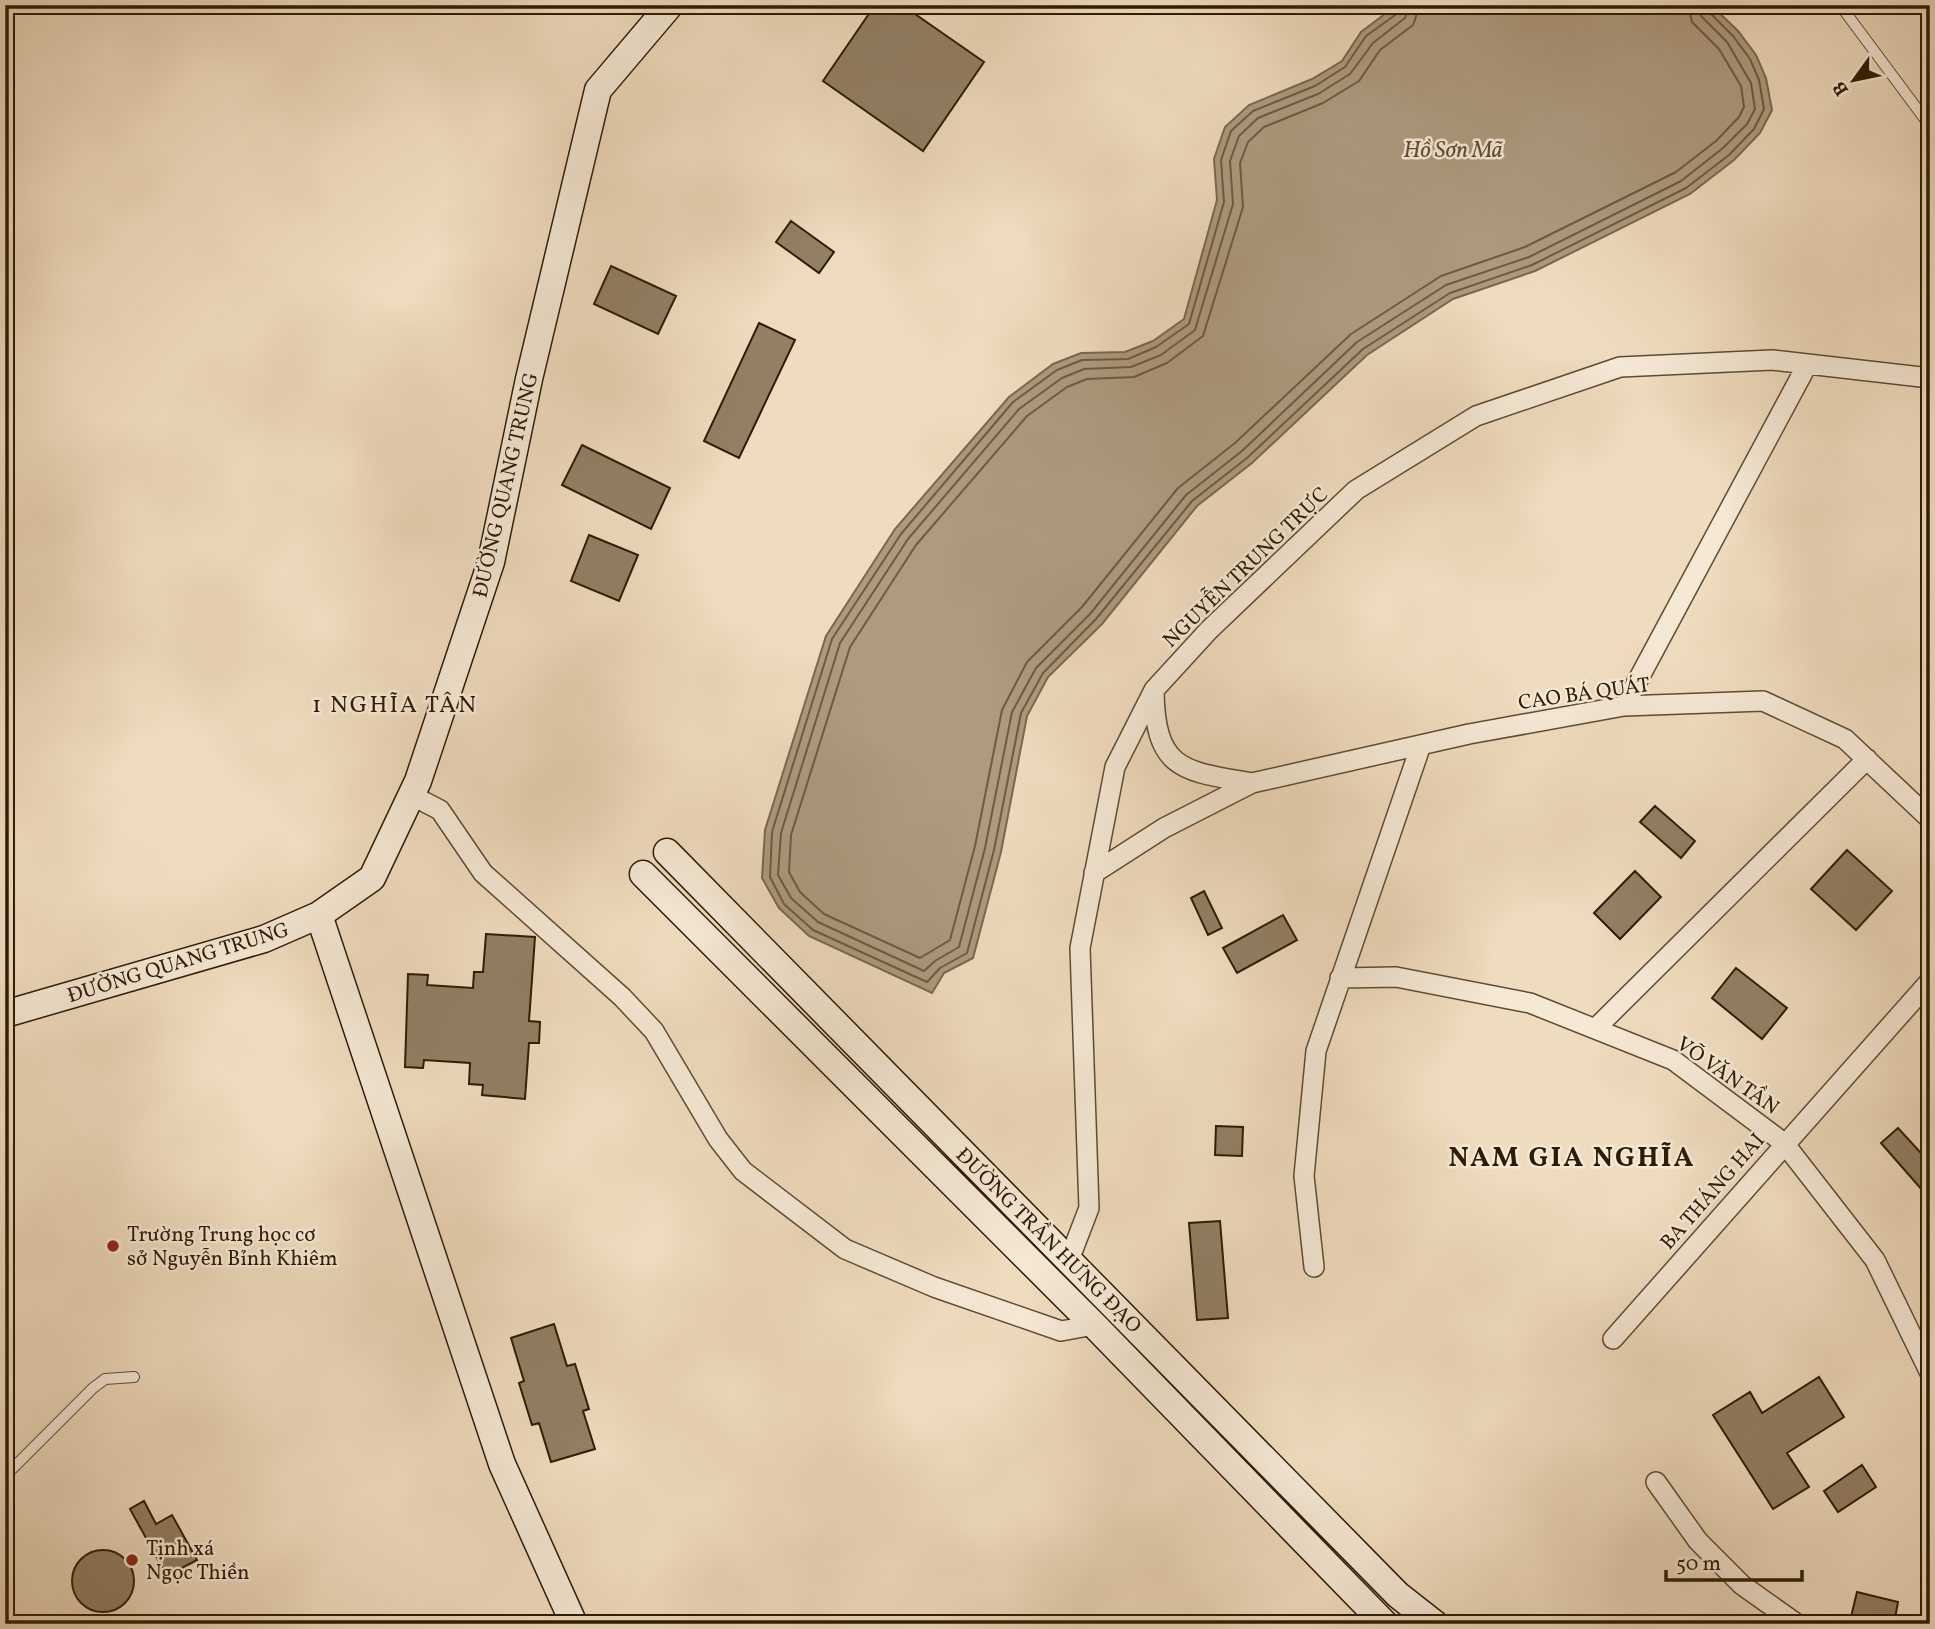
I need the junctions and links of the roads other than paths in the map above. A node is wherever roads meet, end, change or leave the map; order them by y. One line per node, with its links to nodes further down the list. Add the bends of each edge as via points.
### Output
1 (670, 5): 11 (street, ĐƯỜNG QUANG TRUNG, via 598,90 491,562)
2 (1840, 5): 3 (lane)
3 (1930, 126)
4 (1807, 365): 5 (street, NGUYỄN TRUNG TRỰC); 6 (street, NGUYỄN TRUNG TRỰC, via 1772,360 1620,367 1476,416 1356,490 1209,630); 7 (street)
5 (1930, 378)
6 (1154, 690): 10 (street, CAO BÁ QUÁT, via 1154,708 1167,753 1189,772); 14 (street, NGUYỄN TRUNG TRỰC, via 1115,767)
7 (1624, 706): 8 (street, CAO BÁ QUÁT); 9 (street, CAO BÁ QUÁT, via 1763,701 1845,739)
8 (1421, 745): 10 (street, CAO BÁ QUÁT); 17 (street)
9 (1867, 759): 12 (street, CAO BÁ QUÁT); 21 (street)
10 (1252, 783): 14 (street, CAO BÁ QUÁT, via 1164,828)
11 (411, 795): 16 (street, ĐƯỜNG QUANG TRUNG, via 372,878); 27 (street, via 440,810 483,873 654,1031 718,1139 743,1171 845,1249 934,1287 1061,1332)
12 (1930, 819)
13 (667, 852): 19 (street, ĐƯỜNG TRẦN HƯNG ĐẠO)
14 (1094, 873): 24 (street, NGUYỄN TRUNG TRỰC, via 1080,948 1089,1208)
15 (643, 874): 22 (street, ĐƯỜNG TRẦN HƯNG ĐẠO)
16 (319, 915): 20 (street, ĐƯỜNG QUANG TRUNG, via 264,939); 33 (street, via 502,1464)
17 (1340, 978): 21 (street, VÕ VĂN TẦN, via 1409,979 1530,1003); 25 (street, via 1316,1051 1304,1176)
18 (1930, 981): 23 (street, BA THÁNG HAI)
19 (821, 1008): 22 (street); 24 (street, ĐƯỜNG TRẦN HƯNG ĐẠO)
20 (5, 1014)
21 (1597, 1027): 23 (street, VÕ VĂN TẦN, via 1673,1060)
22 (799, 1030): 26 (street, ĐƯỜNG TRẦN HƯNG ĐẠO)
23 (1784, 1143): 28 (street, BA THÁNG HAI); 29 (street, VÕ VĂN TẦN, via 1875,1260)
24 (1069, 1260): 26 (street); 35 (street, ĐƯỜNG TRẦN HƯNG ĐẠO, via 1398,1595)
25 (1314, 1268)
26 (1049, 1280): 27 (street, ĐƯỜNG TRẦN HƯNG ĐẠO)
27 (1094, 1325): 34 (street, ĐƯỜNG TRẦN HƯNG ĐẠO)
28 (1613, 1339)
29 (1930, 1373)
30 (134, 1377): 31 (lane, via 105,1379 93,1388)
31 (5, 1476)
32 (1656, 1482): 36 (street, via 1715,1559 1742,1585)
33 (574, 1624)
34 (1385, 1624)
35 (1435, 1624)
36 (1797, 1624)

